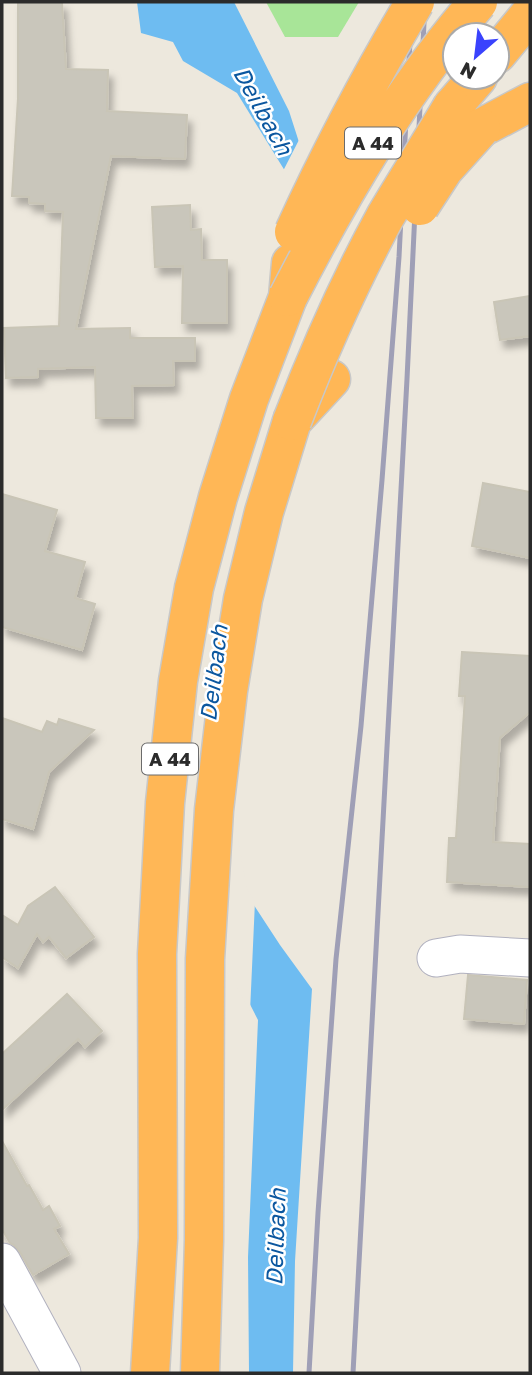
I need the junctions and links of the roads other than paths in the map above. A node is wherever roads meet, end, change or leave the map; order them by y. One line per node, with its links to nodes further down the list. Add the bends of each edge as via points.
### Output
1 (415, 2): 8 (highway, bridge, via 294,232)
2 (478, 2): 8 (highway, A 44, bridge, via 374,143)
3 (530, 14): 4 (highway)
4 (511, 37)
5 (474, 91): 7 (highway)
6 (530, 102): 7 (highway)
7 (467, 118): 14 (highway, A 44, bridge, via 444,169 369,298 331,379 292,421 243,599 214,810 205,959)
8 (288, 297): 13 (highway, A 44, via 218,497 194,588 178,681 165,803 157,954 158,1238)
9 (436, 958): 10 (street, via 460,954)
10 (530, 958)
11 (6, 1279): 12 (street)
12 (62, 1373)
13 (150, 1373)
14 (201, 1373)

